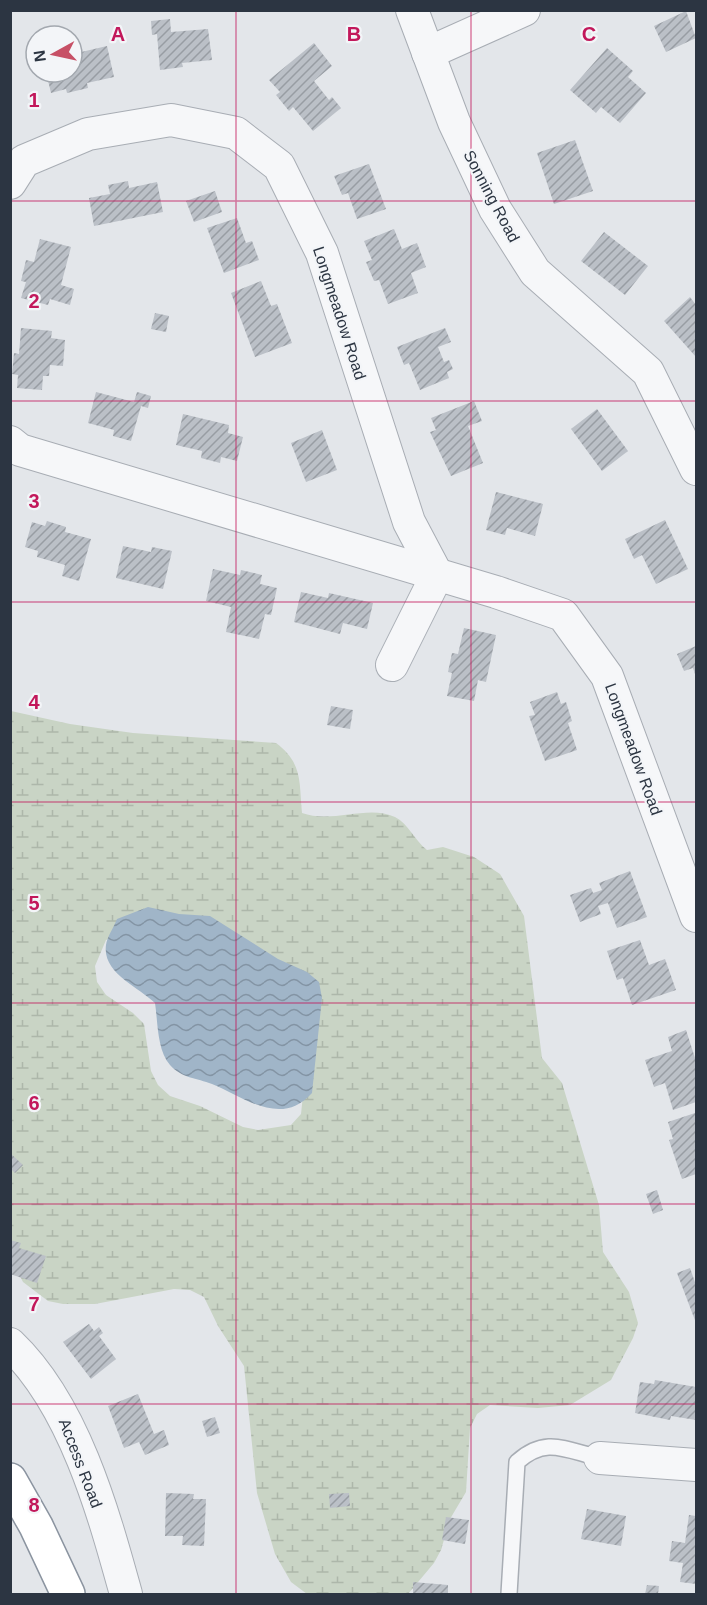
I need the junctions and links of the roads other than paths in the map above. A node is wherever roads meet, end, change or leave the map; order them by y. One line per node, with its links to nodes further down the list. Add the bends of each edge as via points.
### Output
1 (412, 10): 3 (street, Sonning Road)
2 (524, 10): 3 (street)
3 (428, 53): 6 (street, Sonning Road, via 454,122 495,209 535,272 648,372)
4 (10, 183): 7 (street, Longmeadow Road, via 24,161 88,134 171,120 236,133 279,166 322,253 409,522)
5 (10, 442): 7 (street, Longmeadow Road, via 20,450)
6 (696, 469)
7 (437, 575): 8 (street); 9 (street, Longmeadow Road, via 563,615 607,676)
8 (392, 665)
9 (696, 916)
10 (10, 1344): 15 (street, Access Road, via 30,1365 61,1412 80,1454)
11 (600, 1458): 12 (street); 16 (lane, via 546,1445 529,1451 517,1462)
12 (696, 1466)
13 (10, 1480): 14 (highway)
14 (68, 1594)
15 (126, 1594)
16 (509, 1594)

